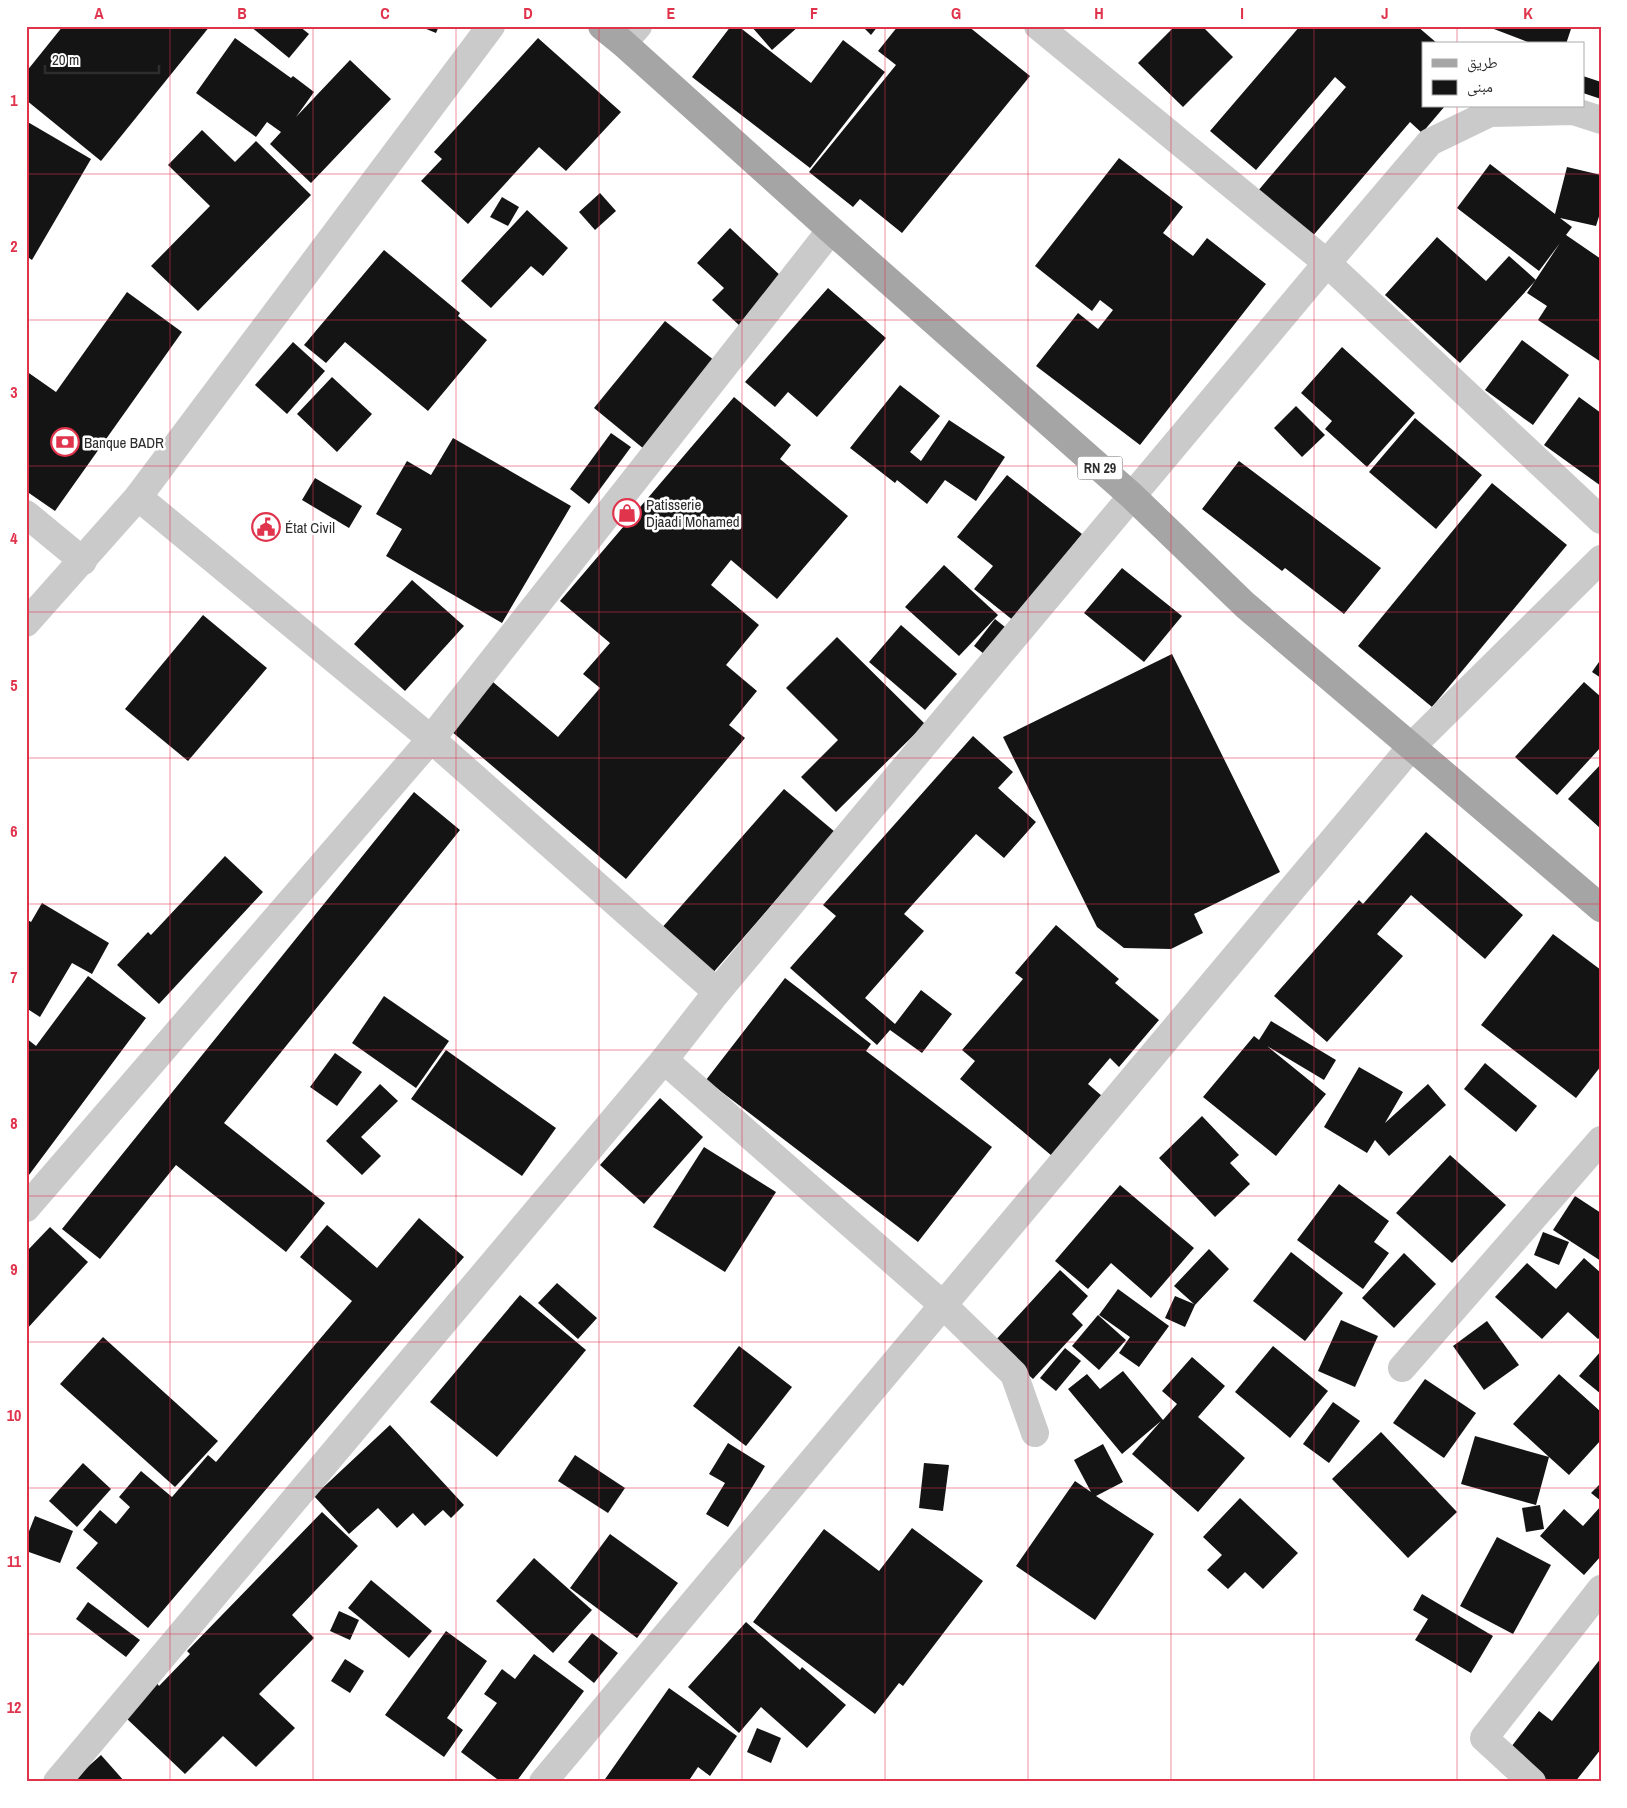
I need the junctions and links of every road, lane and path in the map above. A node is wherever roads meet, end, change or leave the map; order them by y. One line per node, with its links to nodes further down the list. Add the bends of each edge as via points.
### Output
1 (491, 26): 9 (street)
2 (602, 26): 4 (main road, RN 29)
3 (1038, 26): 7 (street)
4 (630, 35): 6 (main road, RN 29)
5 (1601, 120): 7 (street, via 1573,111 1490,113 1430,142)
6 (831, 230): 8 (main road, RN 29); 15 (street)
7 (1327, 262): 8 (street); 11 (street)
8 (1132, 496): 16 (main road, RN 29, via 1246,605); 18 (street)
9 (138, 497): 13 (street); 15 (street)
10 (26, 514): 13 (street)
11 (1601, 520)
12 (1601, 559): 16 (street)
13 (83, 561): 14 (street)
14 (26, 623)
15 (431, 739): 18 (street); 21 (street)
16 (1412, 746): 17 (main road, RN 29); 22 (street)
17 (1601, 908)
18 (717, 992): 19 (street)
19 (664, 1060): 22 (street); 26 (street)
20 (1601, 1140): 23 (street)
21 (26, 1208)
22 (944, 1305): 24 (street, via 1014,1374); 27 (street)
23 (1402, 1368)
24 (1035, 1433)
25 (1601, 1589): 28 (street, via 1484,1738)
26 (57, 1782)
27 (543, 1782)
28 (1532, 1782)

